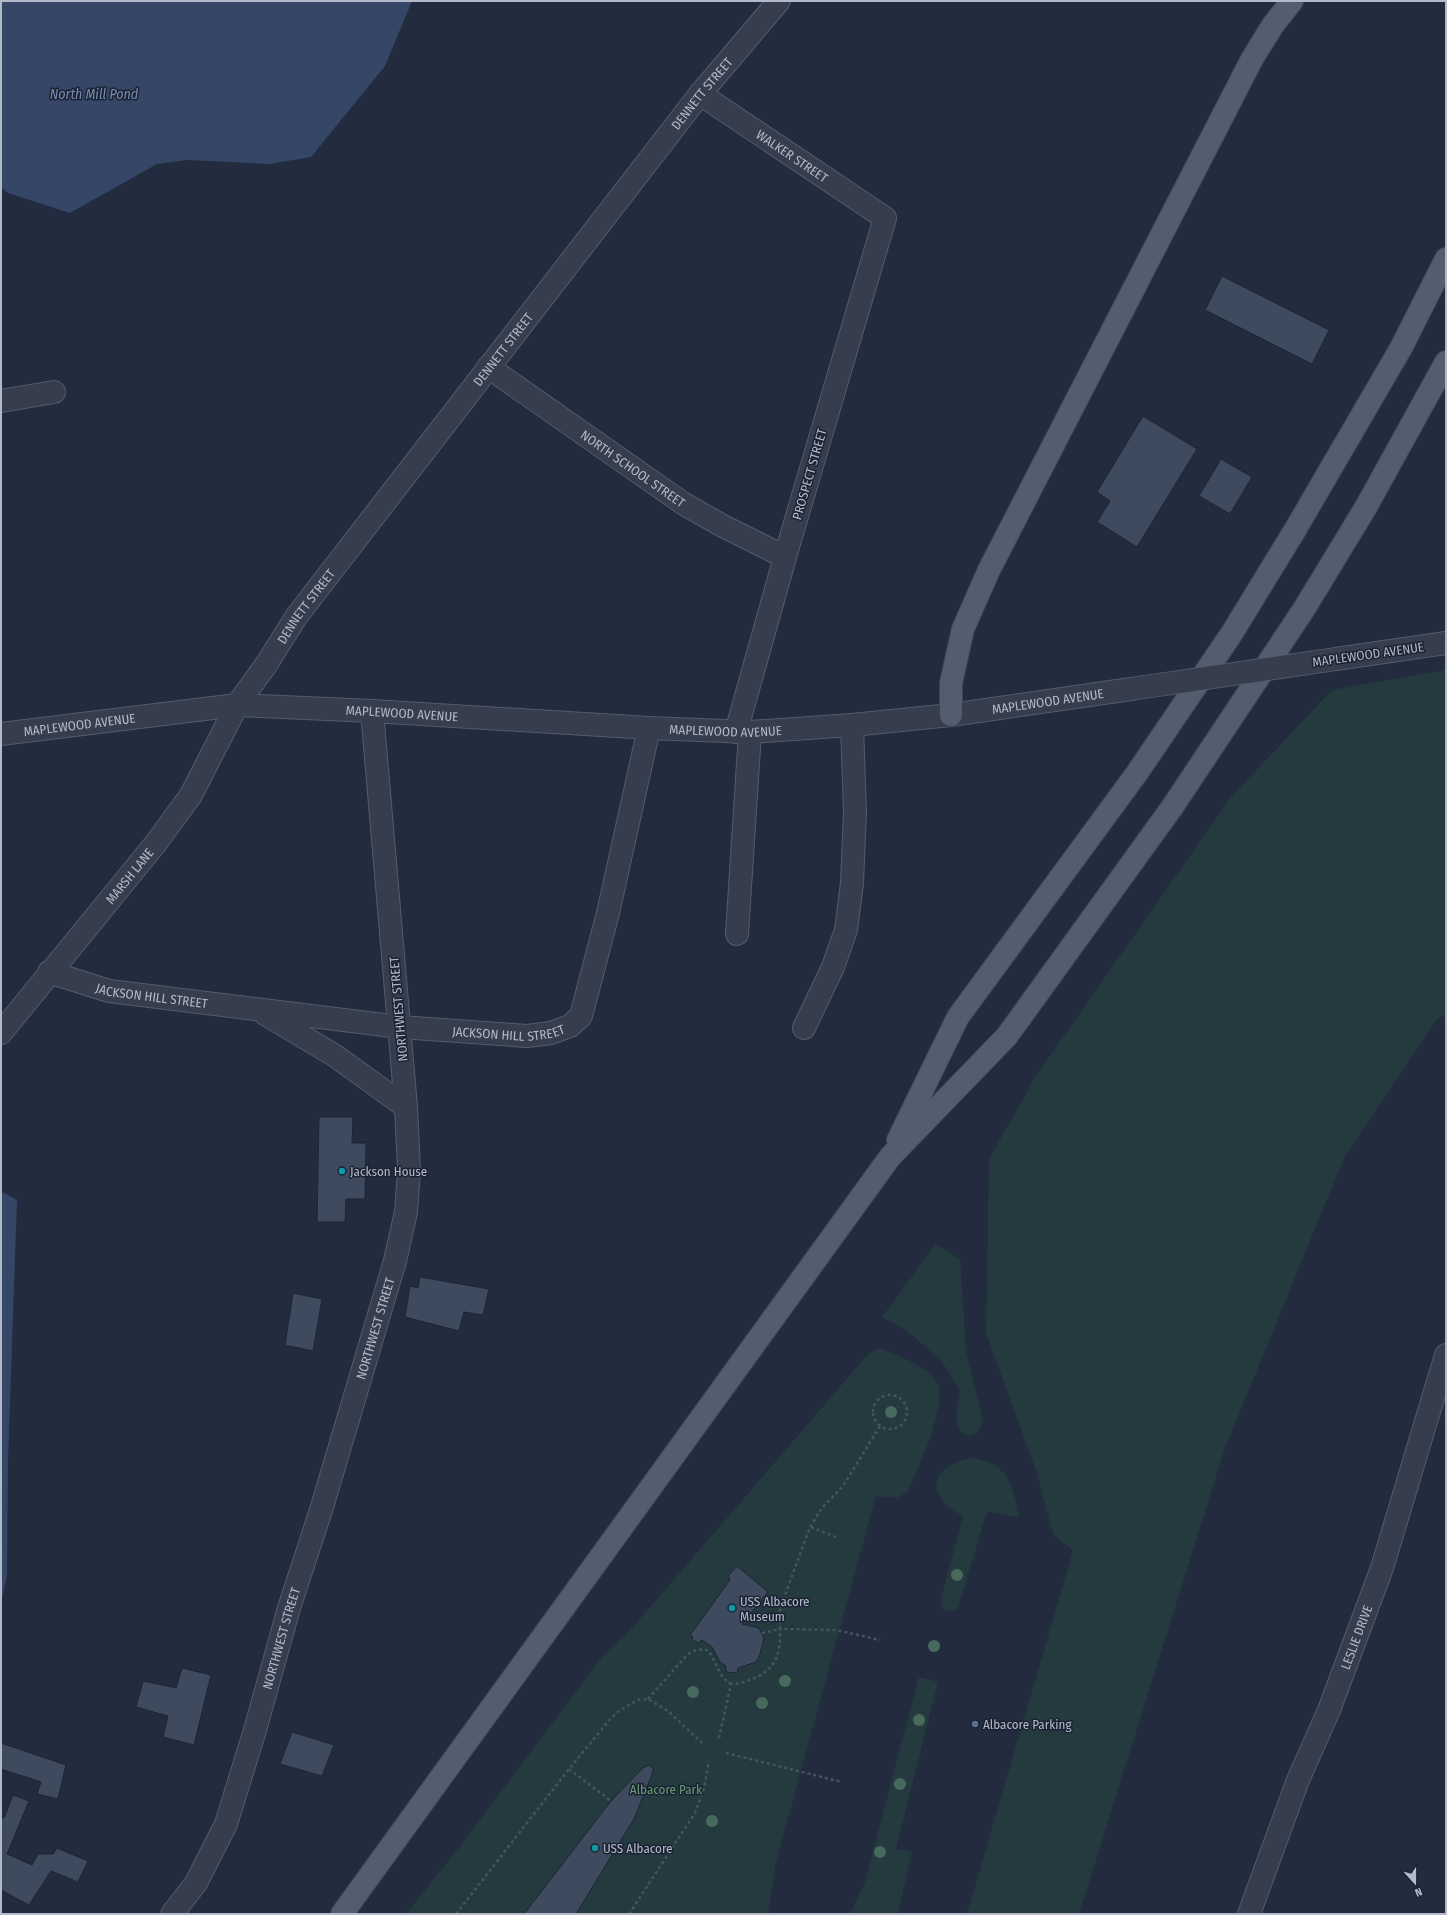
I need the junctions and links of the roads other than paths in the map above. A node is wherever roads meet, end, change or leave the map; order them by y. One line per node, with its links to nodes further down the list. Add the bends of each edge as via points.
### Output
1 (779, 1): 3 (street, DENNETT STREET)
2 (1292, 1): 14 (main road, via 1273,25 1252,59 989,570 963,629 951,683)
3 (700, 94): 4 (street, WALKER STREET); 7 (street, DENNETT STREET)
4 (885, 218): 10 (street, PROSPECT STREET)
5 (1446, 259): 26 (main road, via 1401,348 1296,530 1232,633 1137,773 958,1017)
6 (1446, 362): 26 (main road, via 1366,507 1304,609 1173,806 1006,1036)
7 (488, 367): 10 (street, NORTH SCHOOL STREET, via 684,504); 12 (street, DENNETT STREET, via 296,617)
8 (54, 392): 9 (street)
9 (1, 401)
10 (785, 557): 17 (street, PROSPECT STREET)
11 (1446, 643): 14 (street, MAPLEWOOD AVENUE, bridge)
12 (237, 705): 13 (street, MAPLEWOOD AVENUE); 18 (street, MAPLEWOOD AVENUE); 20 (street, MARSH LANE, via 191,795 156,843)
13 (372, 711): 16 (street, MAPLEWOOD AVENUE); 22 (street, NORTHWEST STREET)
14 (951, 715): 15 (street, MAPLEWOOD AVENUE)
15 (852, 725): 17 (street, MAPLEWOOD AVENUE); 23 (street, via 855,812 852,884 846,930 833,966)
16 (649, 728): 17 (street, MAPLEWOOD AVENUE); 22 (street, JACKSON HILL STREET, via 608,913 581,1016 570,1026 551,1033 527,1036)
17 (743, 732): 19 (street, PROSPECT STREET)
18 (1, 734)
19 (737, 934)
20 (49, 972): 21 (street, JACKSON HILL STREET, via 110,991); 24 (street, MARSH LANE)
21 (257, 1009): 22 (street, JACKSON HILL STREET); 25 (street, JACKSON HILL STREET, via 334,1055)
22 (400, 1027): 25 (street, NORTHWEST STREET)
23 (804, 1028)
24 (1, 1033)
25 (406, 1107): 28 (street, NORTHWEST STREET, via 409,1170 406,1212 394,1262 226,1824 196,1883)
26 (890, 1157): 29 (main road)
27 (1446, 1355): 30 (street, LESLIE DRIVE, via 1382,1568 1329,1710 1298,1780)
28 (172, 1914)
29 (342, 1914)
30 (1249, 1914)

